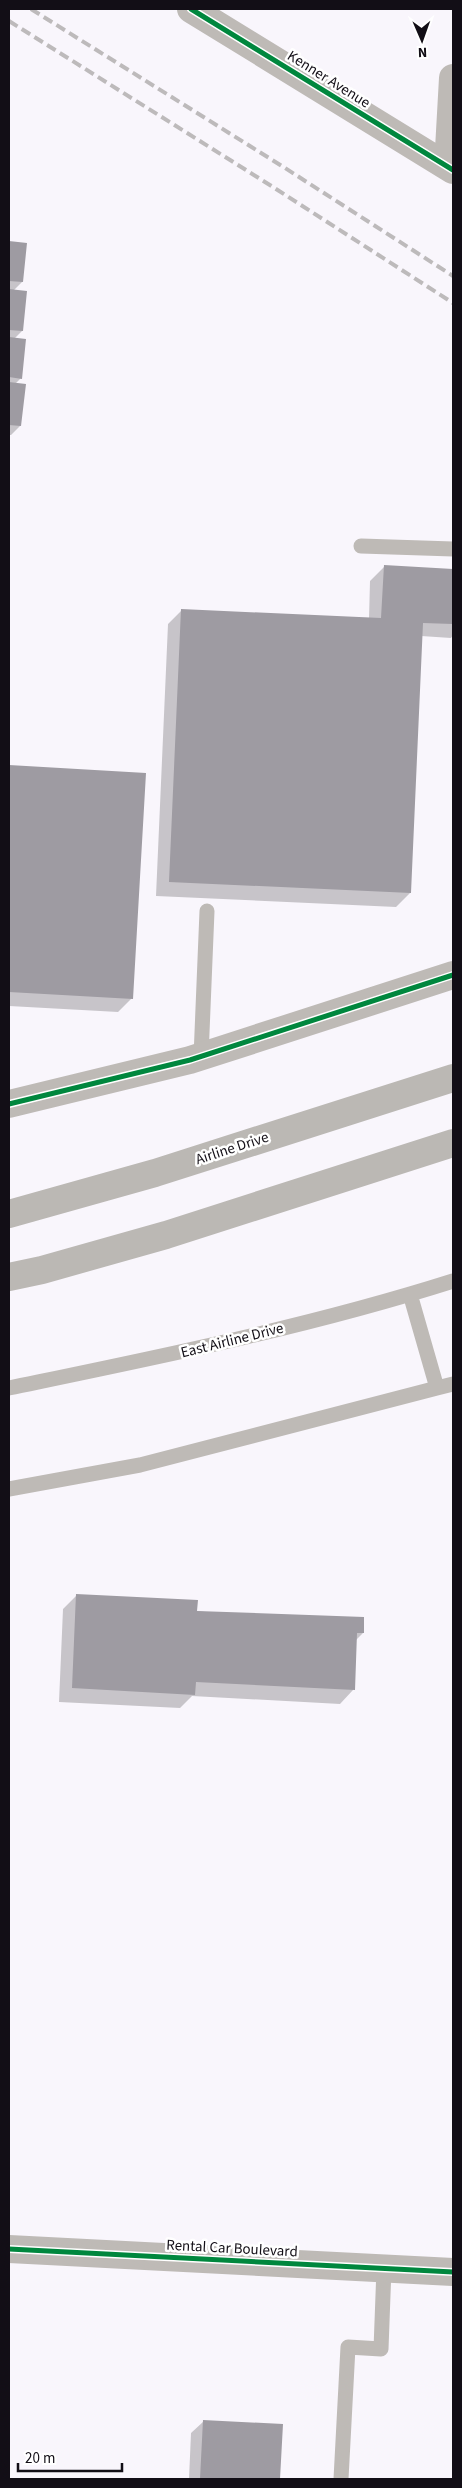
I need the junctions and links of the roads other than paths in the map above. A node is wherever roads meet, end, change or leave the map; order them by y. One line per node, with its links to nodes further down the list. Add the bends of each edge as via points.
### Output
1 (191, 9): 3 (street, Kenner Avenue)
2 (453, 78): 3 (street)
3 (451, 169)
4 (361, 546): 5 (lane)
5 (453, 549)
6 (207, 911): 8 (lane)
7 (453, 975): 8 (street)
8 (201, 1057): 10 (street)
9 (453, 1078): 12 (highway, Airline Drive, via 155,1173)
10 (9, 1104)
11 (453, 1143): 13 (highway, via 166,1235)
12 (9, 1214)
13 (9, 1277)
14 (453, 1280): 15 (lane, East Airline Drive)
15 (410, 1294): 17 (lane, East Airline Drive, via 204,1347); 18 (lane)
16 (453, 1384): 18 (lane)
17 (9, 1388)
18 (437, 1388): 19 (lane, via 140,1465)
19 (9, 1489)
20 (9, 2249): 21 (street, Rental Car Boulevard)
21 (384, 2268): 22 (street, Rental Car Boulevard); 23 (lane, via 381,2349 348,2347)
22 (453, 2272)
23 (341, 2479)

